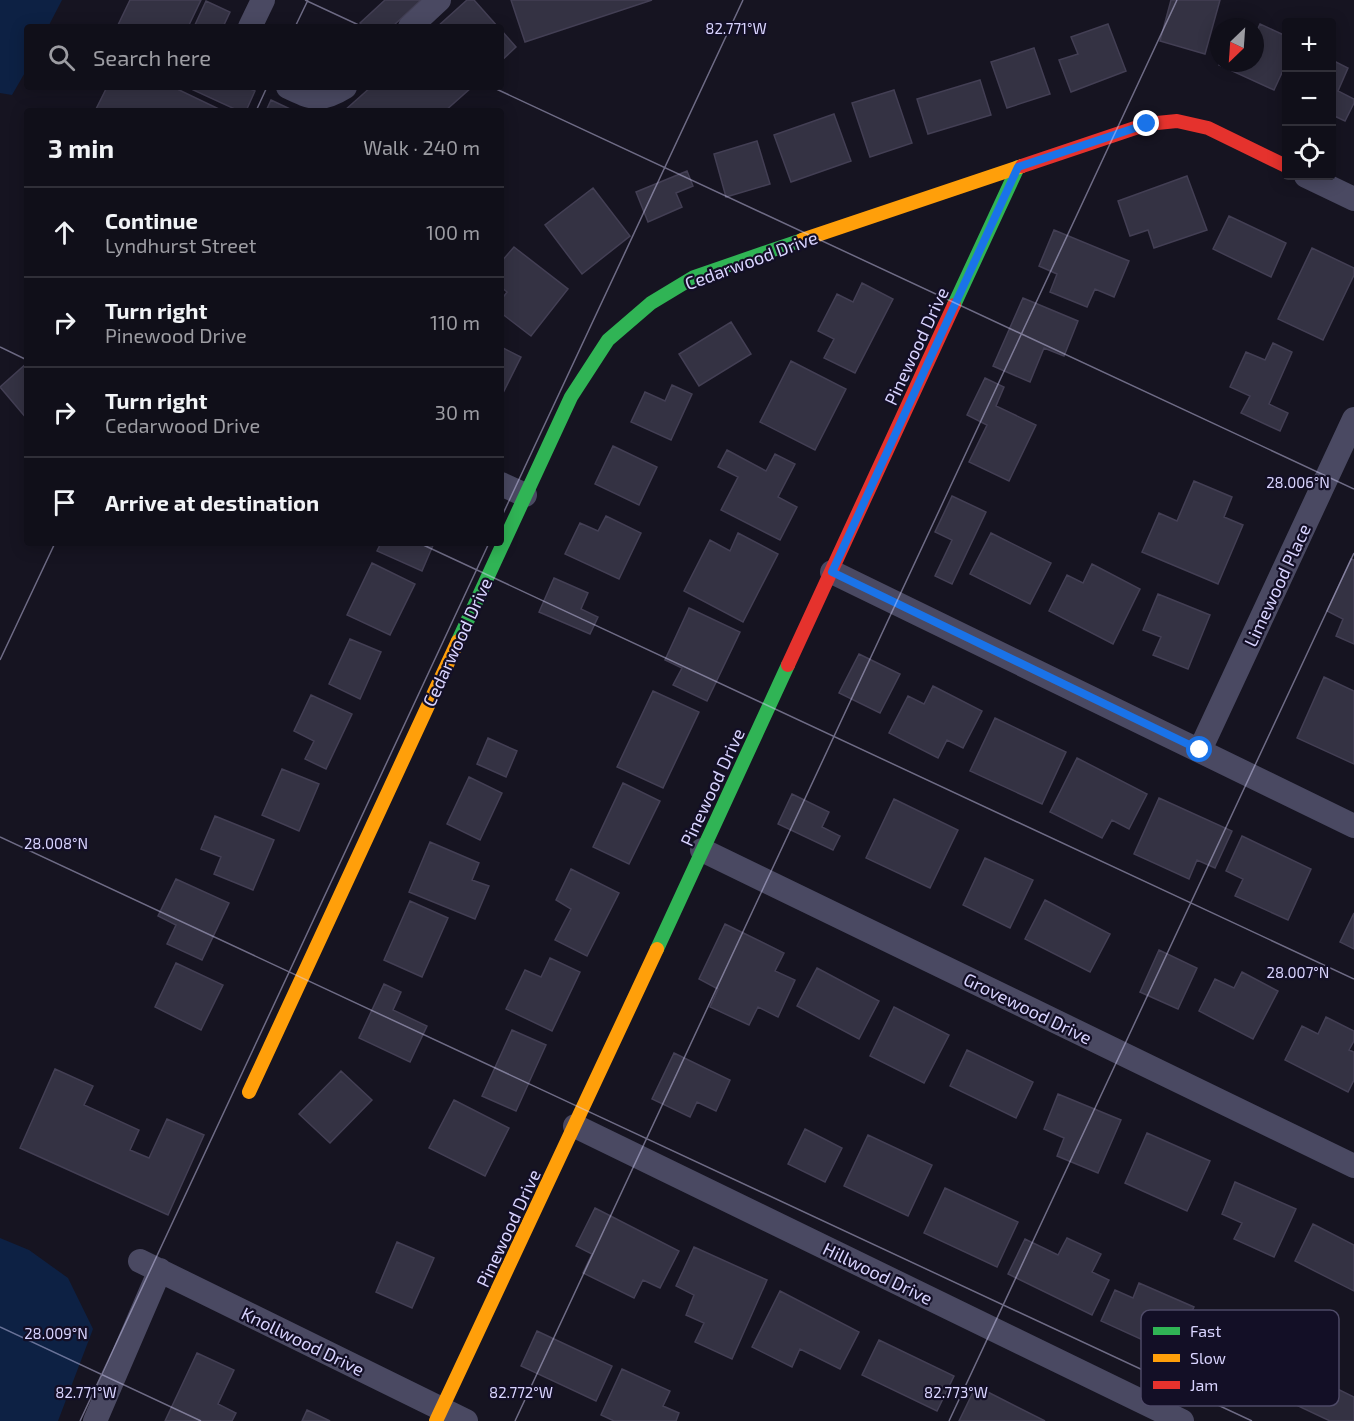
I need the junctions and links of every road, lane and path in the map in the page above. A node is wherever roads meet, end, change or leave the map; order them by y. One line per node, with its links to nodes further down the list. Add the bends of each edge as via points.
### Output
1 (263, 0): 3 (street)
2 (439, 0): 4 (street)
3 (251, 24)
4 (413, 24)
5 (294, 90): 6 (street, via 323,98)
6 (339, 90)
7 (1282, 164): 8 (street, Cedarwood Drive, via 1208,128 1177,121 1147,124)
8 (1018, 167): 13 (street, Cedarwood Drive, via 694,277 651,303 608,340 571,397); 16 (street, Pinewood Drive)
9 (1314, 180): 10 (street)
10 (1354, 199)
11 (1354, 419): 17 (street, Limewood Place)
12 (504, 485): 13 (street)
13 (525, 495): 14 (street, Cedarwood Drive)
14 (504, 540)
15 (501, 546): 20 (street, Cedarwood Drive)
16 (832, 572): 17 (street); 19 (street, Pinewood Drive)
17 (1200, 750): 18 (street)
18 (1354, 826)
19 (702, 850): 21 (street, Pinewood Drive); 22 (street, Grovewood Drive)
20 (249, 1092)
21 (575, 1126): 23 (street, Hillwood Drive); 25 (street, Pinewood Drive)
22 (1354, 1166)
23 (1141, 1401)
24 (1151, 1406): 28 (street, Hillwood Drive)
25 (439, 1415): 26 (street, Knollwood Drive, via 150,1266); 27 (street, Knollwood Drive)
26 (95, 1421)
27 (466, 1421)
28 (1182, 1421)

